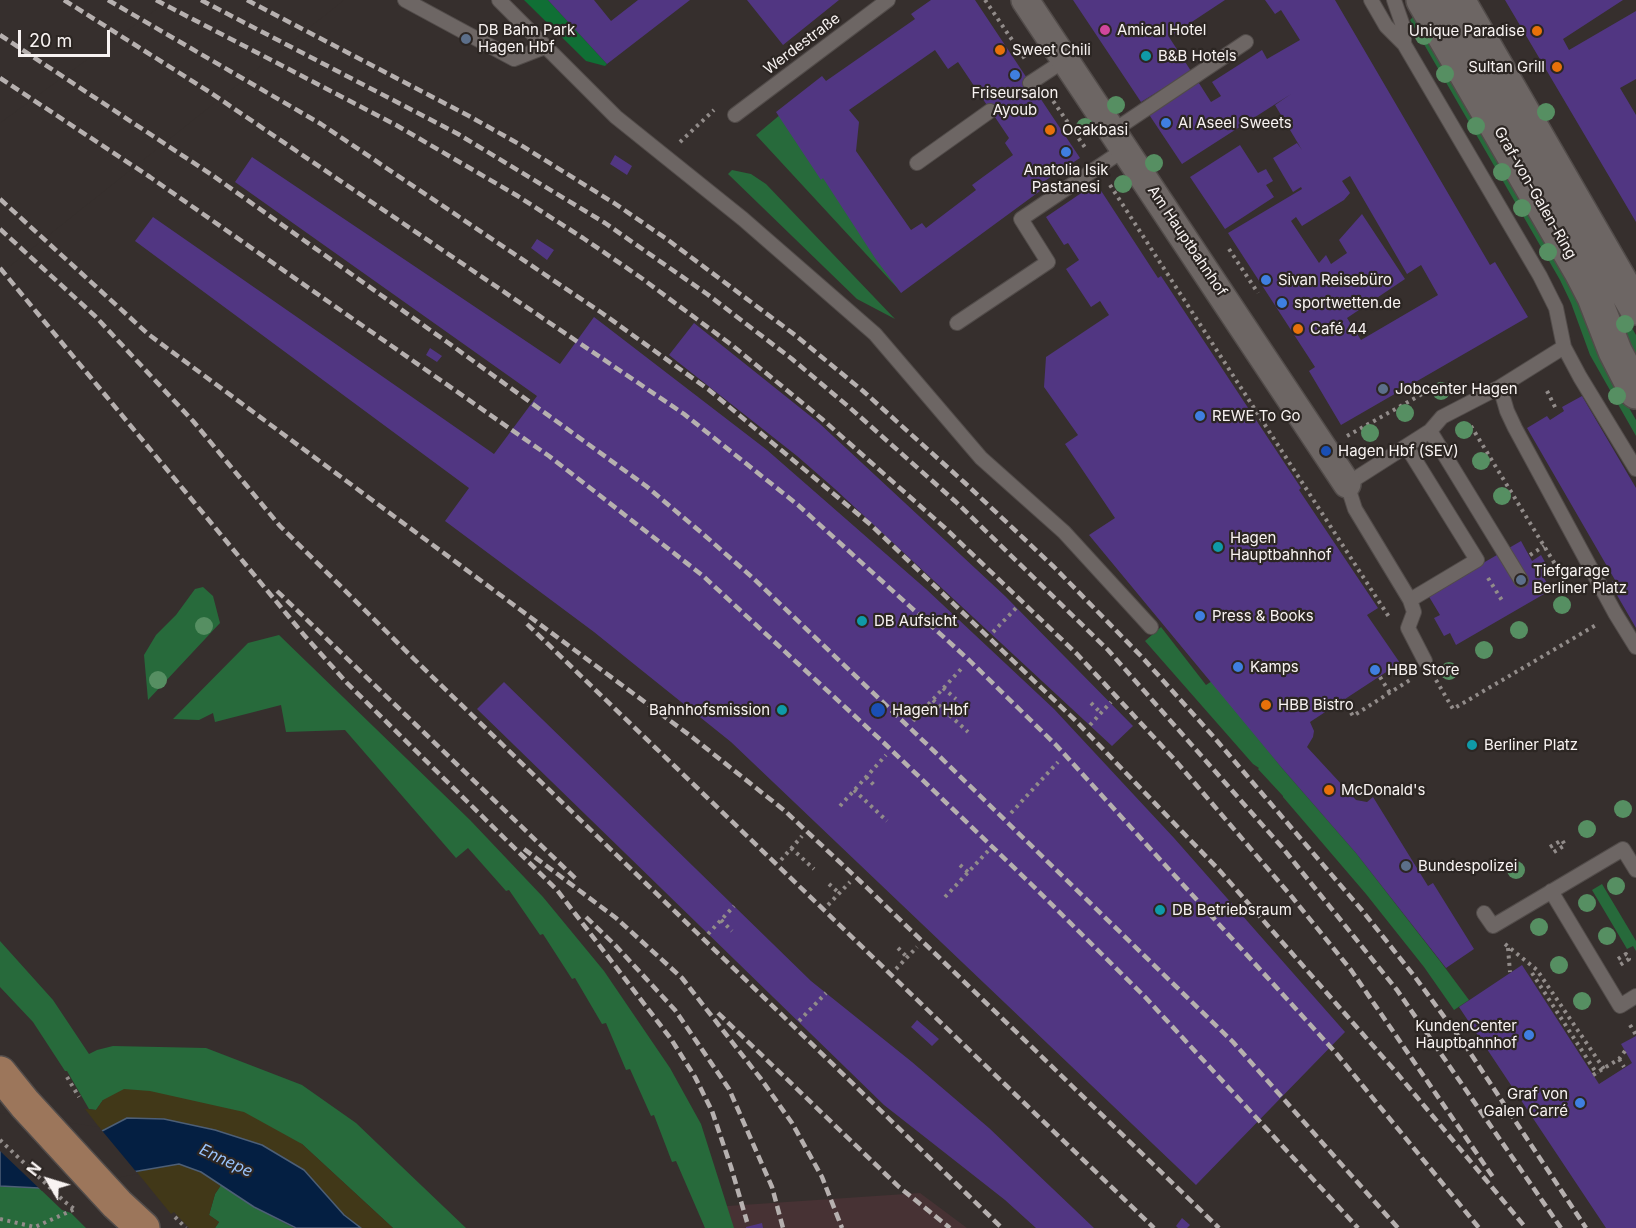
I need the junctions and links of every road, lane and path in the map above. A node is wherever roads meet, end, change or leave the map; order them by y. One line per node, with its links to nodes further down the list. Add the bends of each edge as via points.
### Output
1 (405, 0): 12 (lane, via 514,59)
2 (499, 0): 12 (lane)
3 (888, 0): 17 (lane, Werdestraße)
4 (985, 0): 14 (path)
5 (1025, 0): 13 (street, Am Hauptbahnhof)
6 (1371, 0): 11 (lane, via 1386,26)
7 (1394, 0): 11 (lane, via 1404,29)
8 (1424, 0): 27 (street, Graf-von-Galen-Ring, via 1581,272)
9 (1458, 0): 22 (street, Graf-von-Galen-Ring)
10 (1246, 42): 18 (lane)
11 (1404, 44): 24 (lane, via 1540,276 1556,309)
12 (544, 47): 19 (lane)
13 (1065, 60): 14 (lane); 18 (street, Am Hauptbahnhof)
14 (1034, 81): 21 (path)
15 (720, 103): 19 (path)
16 (990, 111): 20 (lane)
17 (735, 115)
18 (1119, 140): 21 (lane); 34 (street, Am Hauptbahnhof)
19 (664, 157): 42 (lane, via 743,219 875,334 981,458 1064,532)
20 (917, 163)
21 (1098, 167): 23 (lane, via 1021,219 1048,262); 43 (path, via 1390,618)
22 (1632, 291)
23 (957, 323)
24 (1564, 347): 25 (lane); 33 (lane)
25 (1500, 387): 28 (lane); 45 (lane, via 1515,428)
26 (1547, 390): 29 (path)
27 (1636, 392)
28 (1459, 408): 30 (lane, via 1442,417); 31 (path, via 1449,386 1442,383); 35 (path)
29 (1556, 409)
30 (1430, 432): 32 (lane); 36 (lane)
31 (1346, 436)
32 (1407, 447): 34 (lane); 37 (lane, via 1477,560)
33 (1636, 470)
34 (1347, 484): 37 (lane, via 1354,509)
35 (1558, 569)
36 (1521, 580)
37 (1410, 600): 43 (lane, via 1414,612)
38 (1017, 607): 39 (path)
39 (1004, 621): 41 (path); 44 (path)
40 (1598, 623): 49 (path, via 1453,709)
41 (1010, 627)
42 (1150, 627)
43 (1408, 628): 47 (lane)
44 (993, 632)
45 (1636, 647)
46 (962, 668): 50 (path)
47 (1422, 668): 51 (path)
48 (1380, 676): 51 (path)
49 (1435, 678)
50 (944, 688): 52 (path); 53 (path)
51 (1390, 693): 54 (path, via 1353,716)
52 (956, 699)
53 (933, 700): 58 (path); 60 (path)
54 (1343, 700)
55 (1111, 702): 57 (path)
56 (1091, 703): 57 (path)
57 (1101, 713): 59 (path)
58 (913, 721)
59 (1090, 725)
60 (968, 732)
61 (886, 755): 64 (path)
62 (1058, 762): 65 (path)
63 (1037, 775): 65 (path)
64 (866, 777): 66 (path); 67 (path)
65 (1042, 779): 69 (path)
66 (874, 785)
67 (854, 790): 68 (path); 70 (path)
68 (840, 806)
69 (1011, 813)
70 (887, 821)
71 (802, 836): 73 (path)
72 (1550, 847): 75 (path, via 1562,840 1565,845)
73 (791, 848): 76 (path); 78 (path)
74 (988, 851): 80 (path)
75 (1551, 854)
76 (781, 860)
77 (960, 865): 80 (path)
78 (814, 869)
79 (1636, 870): 83 (lane, via 1623,849)
80 (968, 872): 85 (path)
81 (850, 882): 84 (path)
82 (829, 884): 84 (path)
83 (1551, 891): 90 (lane); 103 (lane, via 1620,1006)
84 (839, 893): 86 (path)
85 (945, 897)
86 (828, 905)
87 (734, 906): 89 (path)
88 (1484, 913): 90 (lane)
89 (721, 920): 91 (path); 92 (path)
90 (1493, 926): 95 (path)
91 (732, 931)
92 (708, 934)
93 (917, 947): 96 (path)
94 (898, 948): 96 (path)
95 (1508, 948): 100 (path); 101 (path)
96 (907, 957): 99 (path)
97 (1615, 961): 98 (path, via 1626,954 1629,959)
98 (1616, 967)
99 (896, 969)
100 (1537, 969): 110 (path); 110 (path, via 1530,974 1595,1075)
101 (1510, 972)
102 (826, 993): 104 (path)
103 (1636, 996)
104 (799, 1021)
105 (1629, 1023): 106 (path)
106 (1636, 1035)
107 (1625, 1052): 108 (path)
108 (1620, 1059): 109 (path); 110 (path)
109 (1624, 1068)
110 (1604, 1070)
111 (0, 1073): 119 (main road)
112 (67, 1077): 113 (path)
113 (79, 1097)
114 (0, 1140): 115 (path)
115 (65, 1202)
116 (75, 1209): 118 (path, via 35,1227)
117 (175, 1217): 120 (path)
118 (0, 1219)
119 (143, 1228)
120 (186, 1228)

